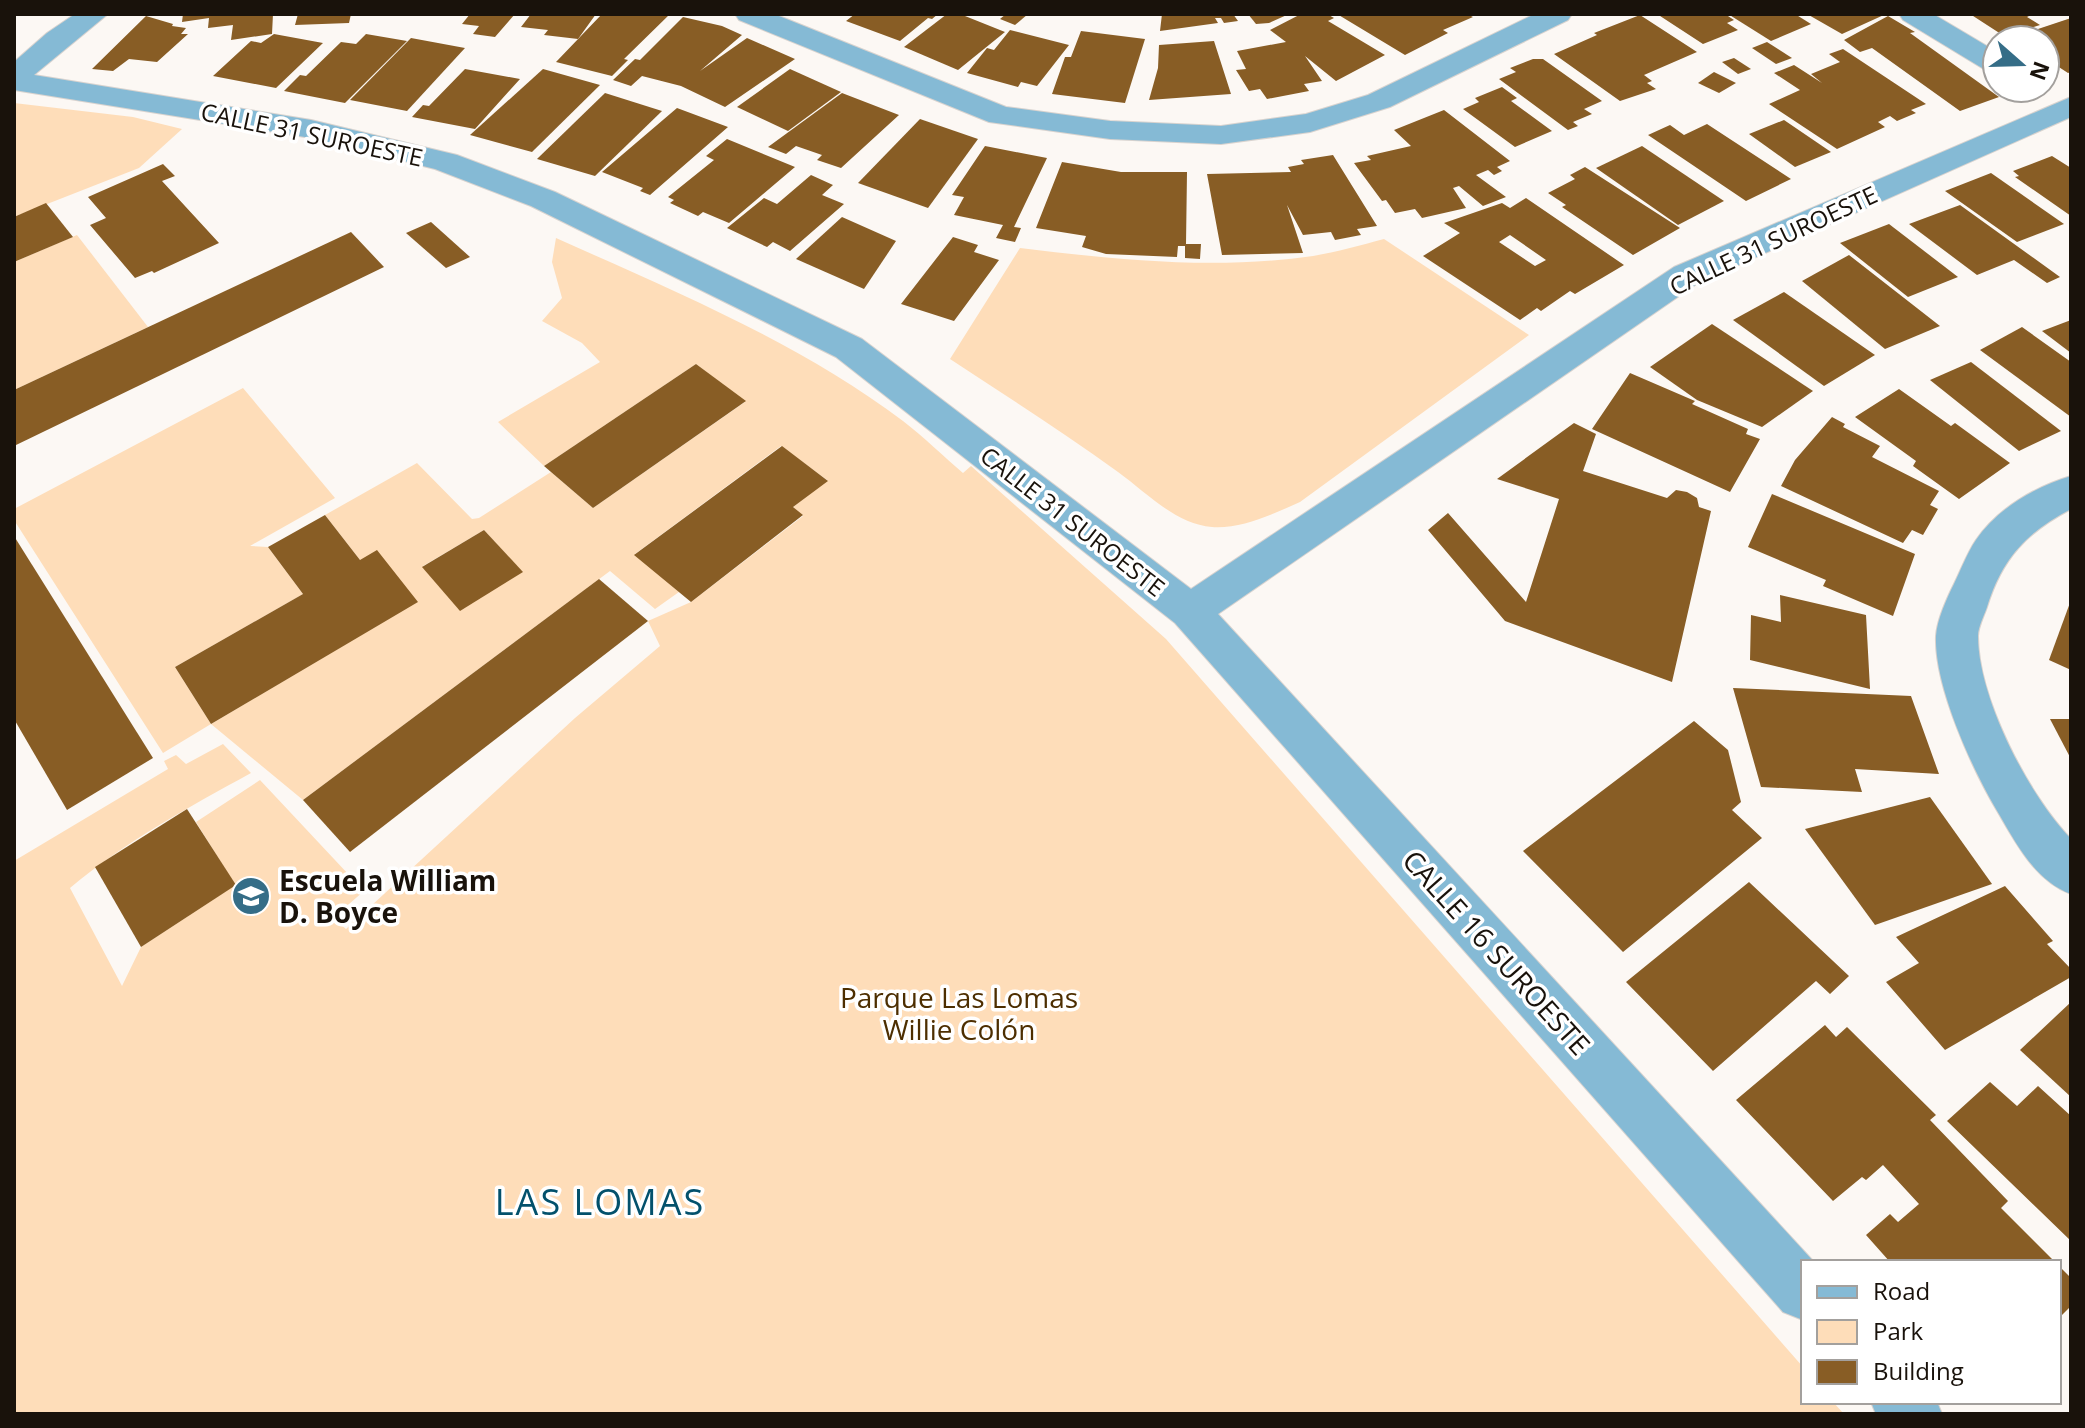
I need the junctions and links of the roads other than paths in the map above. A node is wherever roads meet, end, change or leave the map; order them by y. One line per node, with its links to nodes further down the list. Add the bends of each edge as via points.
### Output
1 (94, 14): 6 (street, via 57,39)
2 (749, 14): 3 (street, via 1000,115 1110,130 1221,135 1310,123 1379,101)
3 (1558, 14)
4 (1913, 14): 5 (street)
5 (1981, 55)
6 (14, 80): 9 (street, CALLE 31 SUROESTE, via 311,129 446,162 543,199 849,348)
7 (2069, 107): 9 (street, CALLE 31 SUROESTE, via 1686,275)
8 (2071, 491): 10 (street, via 2026,514 1991,550 1957,635 1965,683 2003,780 2038,837)
9 (1190, 611): 11 (street, CALLE 16 SUROESTE)
10 (2071, 872)
11 (1801, 1290)

